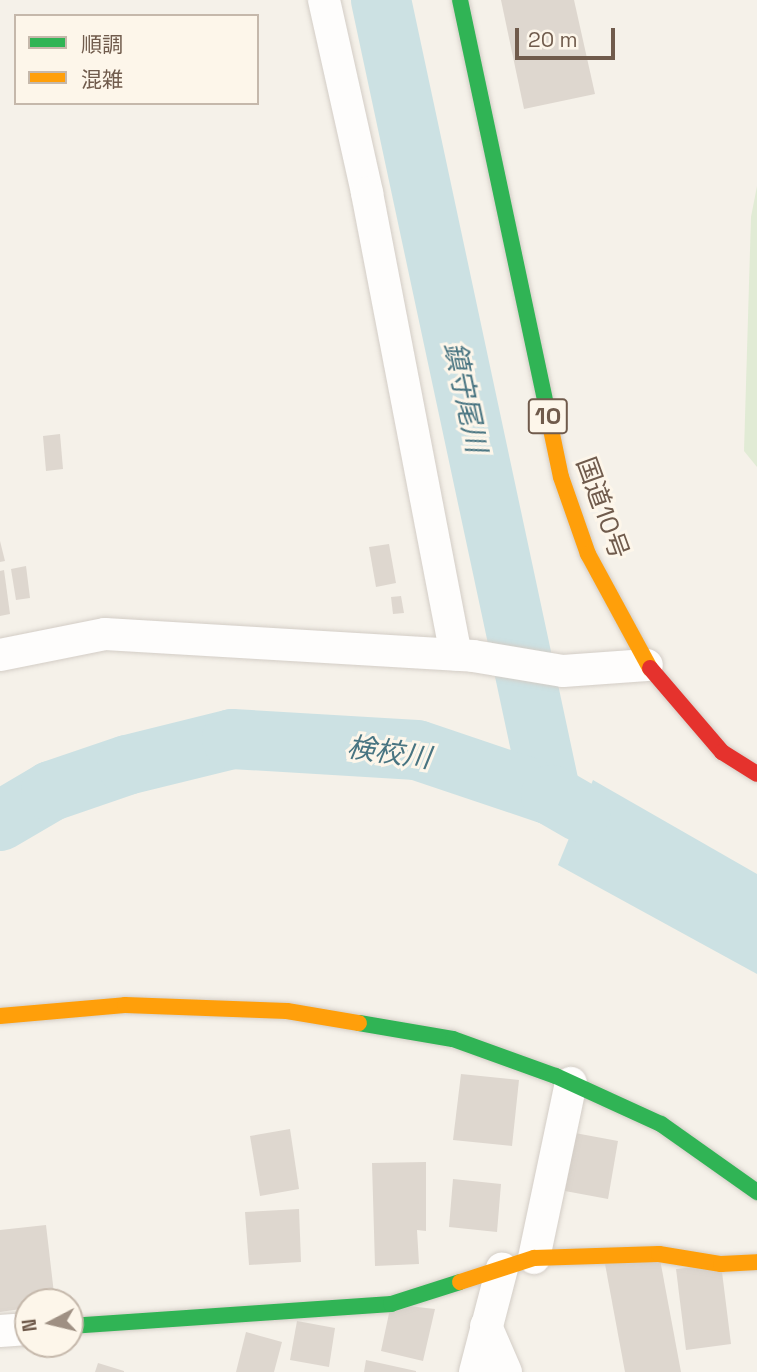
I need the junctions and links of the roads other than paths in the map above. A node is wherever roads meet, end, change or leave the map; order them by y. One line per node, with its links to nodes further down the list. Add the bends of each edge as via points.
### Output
1 (324, 0): 4 (street)
2 (460, 0): 5 (main road, 国道10号 / 10, via 561,477 588,554)
3 (0, 655): 4 (street, via 105,634)
4 (465, 655): 5 (street, via 563,671)
5 (647, 665): 6 (main road, 国道10号 / 10, via 722,752)
6 (757, 774)
7 (0, 1016): 8 (main road, via 125,1005 287,1011 453,1039)
8 (571, 1083): 9 (main road, via 661,1124); 10 (street)
9 (757, 1192)
10 (534, 1258): 11 (main road, via 659,1254 721,1264); 12 (main road)
11 (757, 1262)
12 (502, 1268): 13 (main road, via 391,1304); 14 (street)
13 (84, 1325)
14 (486, 1326): 15 (street); 16 (street)
15 (475, 1372)
16 (506, 1372)

